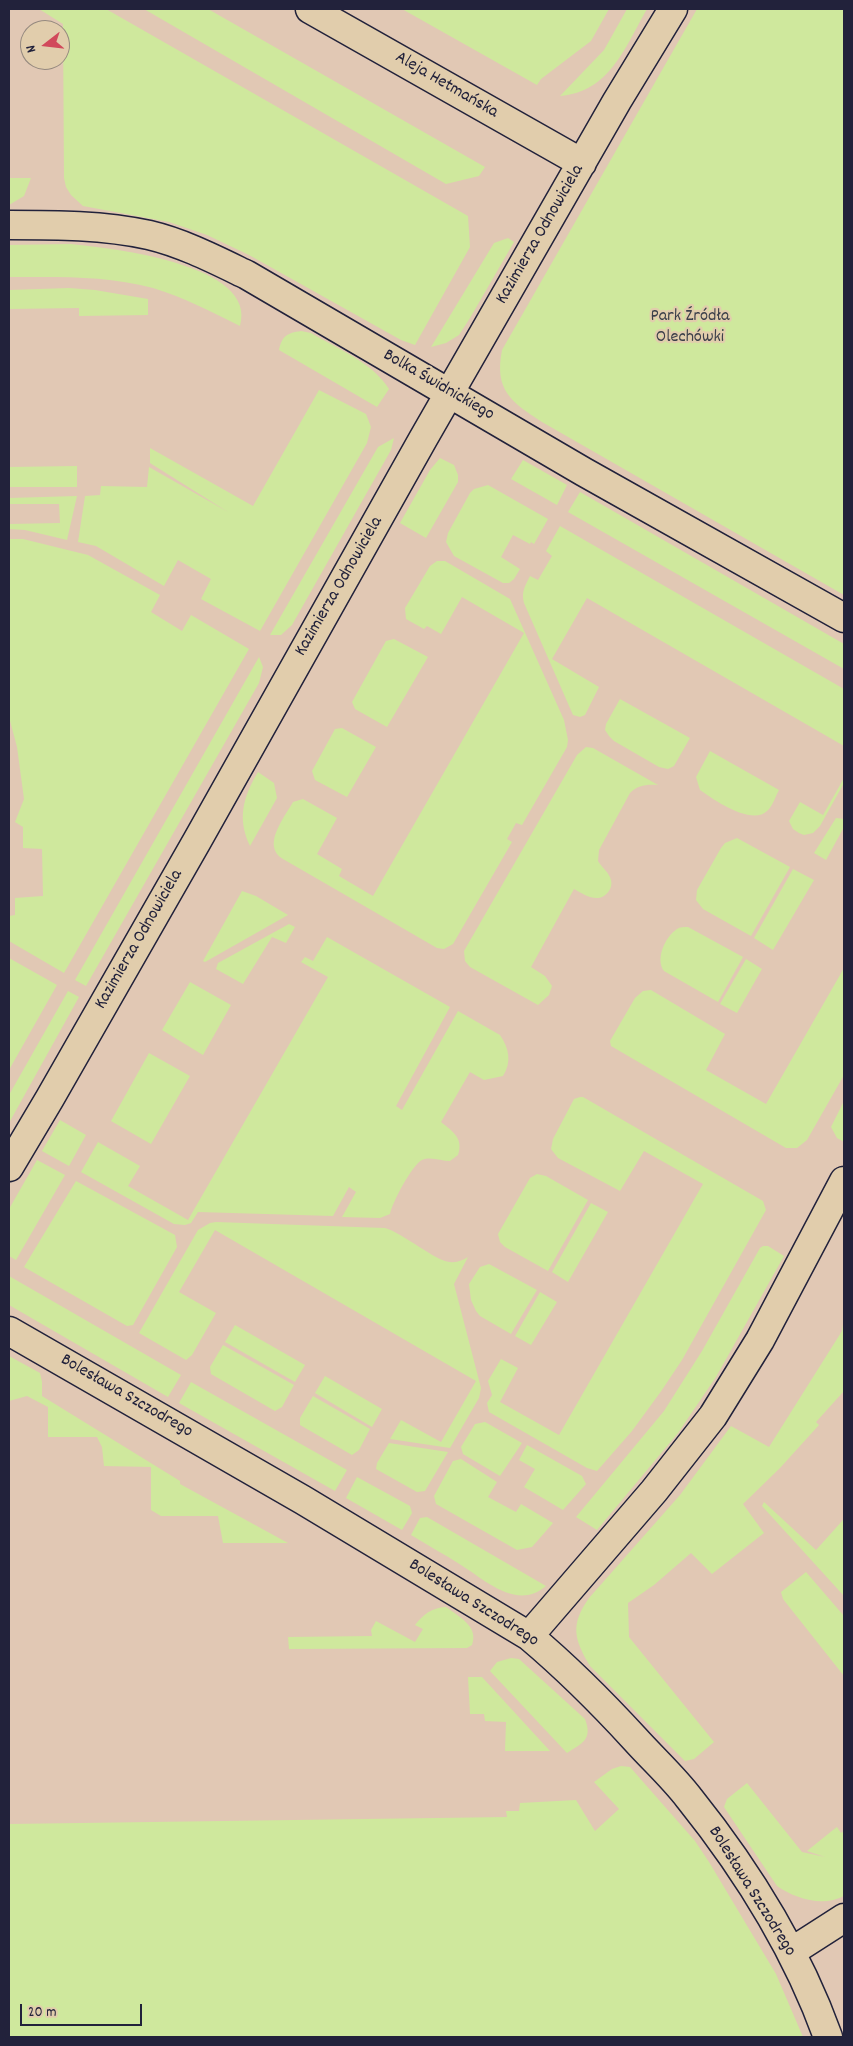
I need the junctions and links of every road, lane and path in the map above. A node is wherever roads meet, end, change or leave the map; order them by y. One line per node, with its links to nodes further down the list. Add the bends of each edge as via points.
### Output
1 (310, 9): 3 (street, Aleja Hetmańska)
2 (673, 9): 3 (street, Kazimierza Odnowiciela)
3 (582, 163): 5 (street, Kazimierza Odnowiciela)
4 (9, 225): 5 (street, Bolka Świdnickiego, via 62,224 115,229 150,235 192,250 248,276)
5 (451, 394): 6 (street, Bolka Świdnickiego); 7 (street, Kazimierza Odnowiciela)
6 (844, 618)
7 (9, 1166)
8 (844, 1181): 10 (street, via 760,1340 713,1416 654,1492)
9 (9, 1331): 10 (street, Bolesława Szczodrego, via 303,1500)
10 (529, 1636): 12 (street, Bolesława Szczodrego, via 580,1683 688,1796 756,1893)
11 (844, 1918): 12 (street)
12 (791, 1952): 13 (street, Bolesława Szczodrego)
13 (828, 2037)

